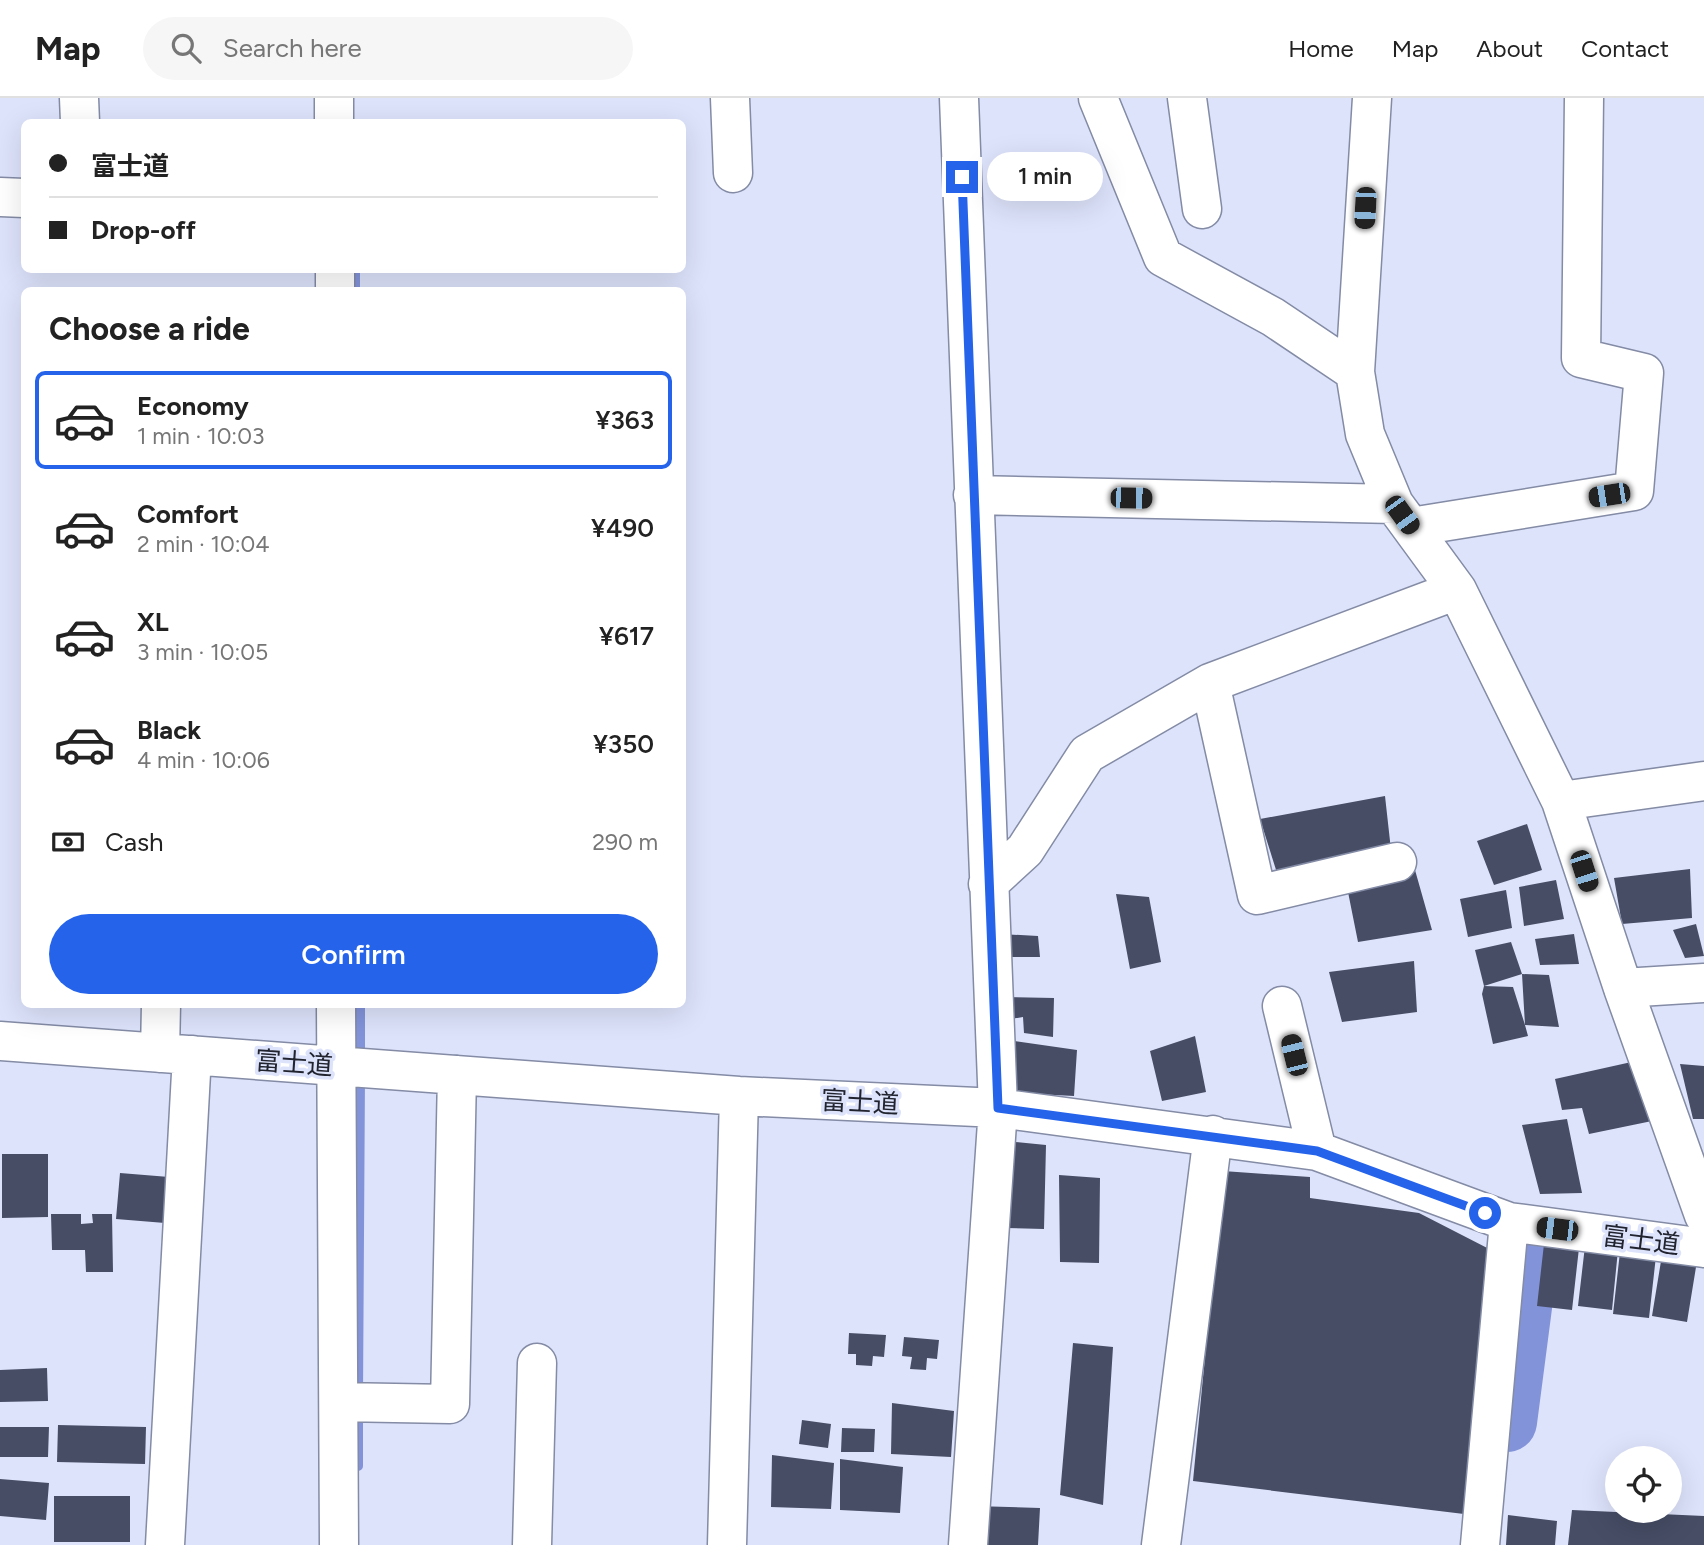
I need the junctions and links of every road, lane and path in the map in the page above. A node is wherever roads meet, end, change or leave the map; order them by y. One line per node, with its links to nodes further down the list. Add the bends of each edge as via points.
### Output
1 (79, 98): 9 (street)
2 (334, 98): 10 (street)
3 (730, 98): 11 (street)
4 (959, 98): 16 (street)
5 (1098, 98): 15 (street, via 1163,257 1273,317)
6 (1187, 98): 14 (street)
7 (1372, 98): 15 (street)
8 (1584, 98): 17 (street, via 1581,358 1644,373 1634,491)
9 (80, 119)
10 (334, 119)
11 (733, 173)
12 (0, 197): 13 (street)
13 (21, 198)
14 (1202, 209)
15 (1355, 372): 17 (street, via 1365,434)
16 (973, 495): 17 (street); 23 (street)
17 (1402, 515): 18 (street)
18 (1457, 590): 19 (street); 21 (street)
19 (1210, 684): 22 (street, via 1257,895); 23 (street, via 1087,754 1025,850)
20 (1704, 781): 21 (street)
21 (1561, 801): 25 (street)
22 (1397, 862)
23 (988, 884): 34 (street)
24 (1704, 983): 25 (street)
25 (1623, 988): 36 (street)
26 (1282, 1006): 37 (street)
27 (162, 1008): 30 (street)
28 (337, 1008): 31 (street)
29 (0, 1041): 30 (street, 富士道)
30 (176, 1054): 31 (street, 富士道); 43 (street)
31 (350, 1067): 32 (street, 富士道); 42 (street)
32 (457, 1075): 33 (street, 富士道); 42 (street, via 450,1404)
33 (739, 1096): 34 (street, 富士道); 46 (street)
34 (998, 1108): 35 (street, 富士道); 47 (street)
35 (1213, 1135): 37 (street, 富士道); 48 (street)
36 (1692, 1146): 38 (street)
37 (1317, 1151): 39 (street, 富士道)
38 (1704, 1215)
39 (1508, 1222): 40 (street, 富士道); 49 (street)
40 (1704, 1248)
41 (537, 1363): 45 (street)
42 (353, 1402): 44 (street)
43 (165, 1545)
44 (339, 1545)
45 (532, 1545)
46 (727, 1545)
47 (968, 1545)
48 (1161, 1545)
49 (1480, 1545)

